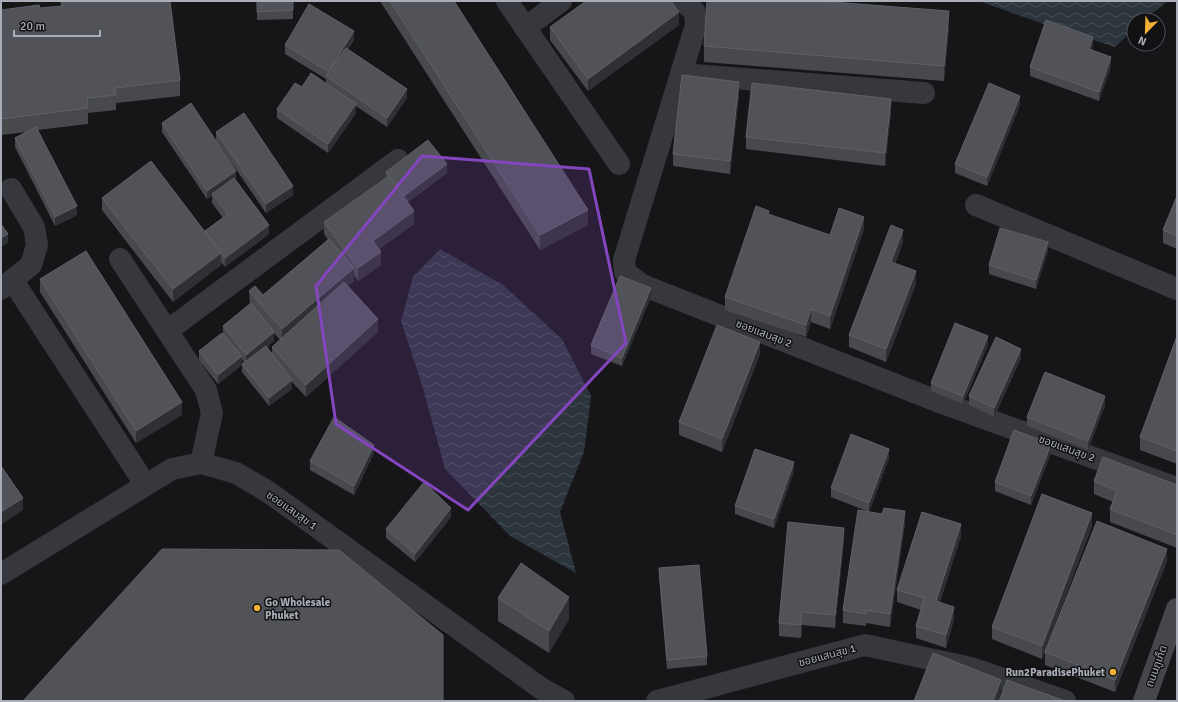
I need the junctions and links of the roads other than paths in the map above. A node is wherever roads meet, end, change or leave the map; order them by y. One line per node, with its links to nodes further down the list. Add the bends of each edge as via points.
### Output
1 (507, 1): 4 (street)
2 (561, 1): 4 (street)
3 (683, 1): 5 (street, ซอยแสนสุข 2, via 695,12 696,25)
4 (525, 28): 8 (street)
5 (681, 74): 6 (street); 17 (street, ซอยแสนสุข 2, via 624,260 625,272 642,285 927,397)
6 (924, 93)
7 (398, 160): 14 (street)
8 (619, 164)
9 (11, 189): 12 (street, via 34,227 37,245 30,265)
10 (976, 205): 13 (street)
11 (120, 259): 14 (street)
12 (7, 285): 16 (street)
13 (1177, 289)
14 (167, 331): 15 (street, via 206,390 212,413)
15 (201, 463): 16 (street, ซอยแสนสุข 1, via 172,469); 20 (street, ซอยแสนสุข 1, via 236,473 266,491 542,689)
16 (145, 484): 18 (street, ซอยแสนสุข 1)
17 (1177, 488)
18 (1, 574)
19 (1177, 609): 23 (main road, ถนนภูเก็ต)
20 (564, 701)
21 (657, 701): 22 (street, ซอยแสนสุข 1, via 866,645 971,668)
22 (1065, 701)
23 (1144, 701)

